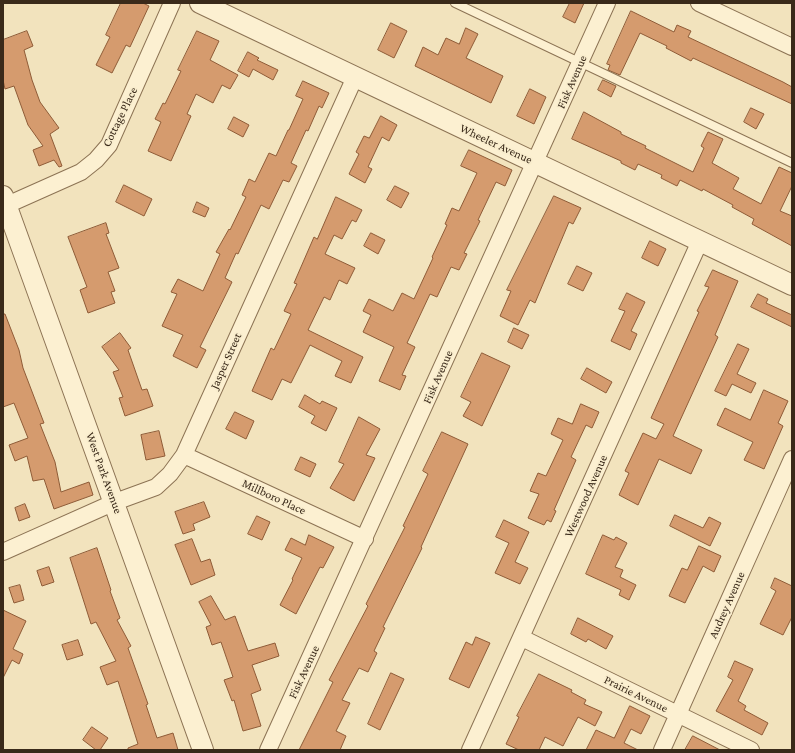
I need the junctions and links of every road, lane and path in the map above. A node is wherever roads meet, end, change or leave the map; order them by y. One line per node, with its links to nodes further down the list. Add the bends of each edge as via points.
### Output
1 (172, 3): 11 (street, Cottage Place, via 109,145 81,172)
2 (200, 3): 8 (street, Wheeler Avenue)
3 (455, 3): 7 (lane)
4 (607, 3): 7 (street, Fisk Avenue)
5 (699, 3): 6 (street)
6 (792, 47)
7 (580, 63): 9 (street, Fisk Avenue); 10 (lane)
8 (355, 77): 9 (street, Wheeler Avenue); 14 (street, Jasper Street)
9 (535, 162): 12 (street, Wheeler Avenue); 17 (street, Fisk Avenue)
10 (792, 163)
11 (5, 200): 16 (street, West Park Avenue)
12 (700, 241): 13 (street, Wheeler Avenue); 19 (street, Westwood Avenue)
13 (792, 284)
14 (184, 455): 16 (street, Jasper Street, via 156,487); 17 (street, Millboro Place)
15 (792, 459): 20 (street, Audrey Avenue)
16 (115, 502): 18 (street, Jasper Street); 21 (street, West Park Avenue)
17 (365, 539): 22 (street, Fisk Avenue)
18 (3, 552)
19 (522, 638): 20 (street, Prairie Avenue); 23 (street, Westwood Avenue)
20 (679, 714): 24 (street, Audrey Avenue); 25 (street, Prairie Avenue)
21 (203, 750)
22 (268, 750)
23 (470, 750)
24 (662, 750)
25 (751, 750)

